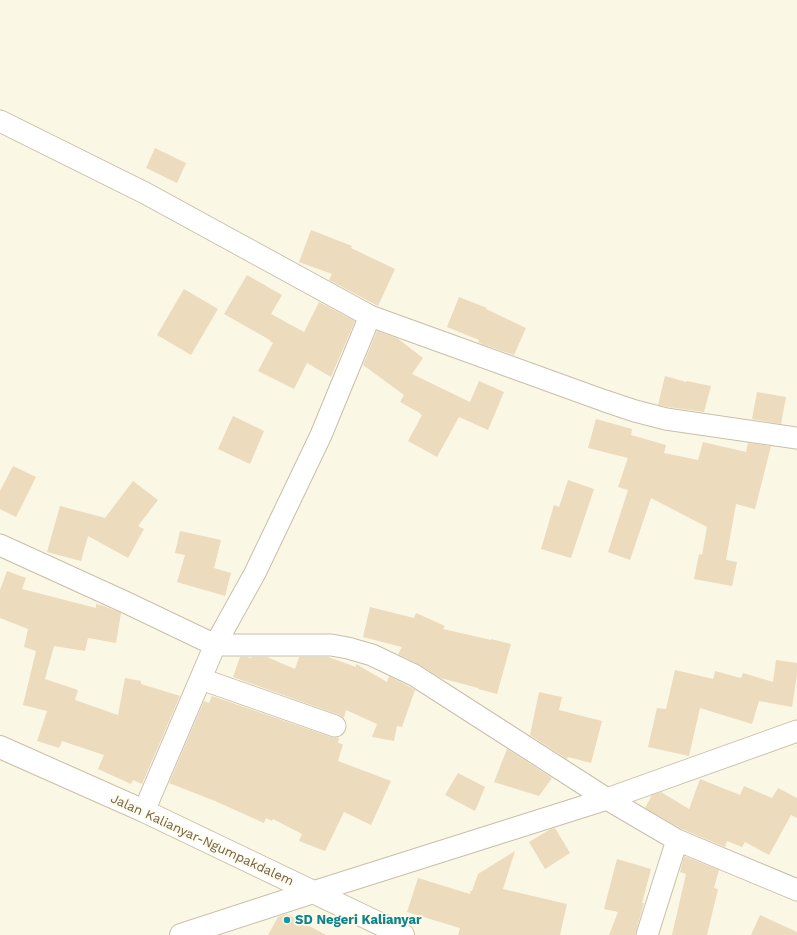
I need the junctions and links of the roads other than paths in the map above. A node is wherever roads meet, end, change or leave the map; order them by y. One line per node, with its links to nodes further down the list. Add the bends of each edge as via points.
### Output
1 (0, 121): 2 (street, via 145,193)
2 (370, 316): 3 (street, via 636,411 666,419); 5 (street, via 320,435 255,573)
3 (797, 438)
4 (0, 545): 5 (street)
5 (216, 645): 6 (street); 10 (street, via 332,645 372,655 414,675)
6 (201, 680): 7 (street); 11 (street)
7 (335, 726)
8 (797, 731): 10 (street)
9 (0, 747): 11 (street, Jalan Kalianyar-Ngumpakdalem)
10 (606, 799): 12 (street); 14 (street)
11 (144, 811): 14 (street, Jalan Kalianyar-Ngumpakdalem)
12 (677, 840): 13 (street); 17 (street)
13 (797, 890)
14 (313, 892): 15 (street); 16 (street, Jalan Kalianyar-Ngumpakdalem)
15 (181, 935)
16 (403, 935)
17 (647, 935)

